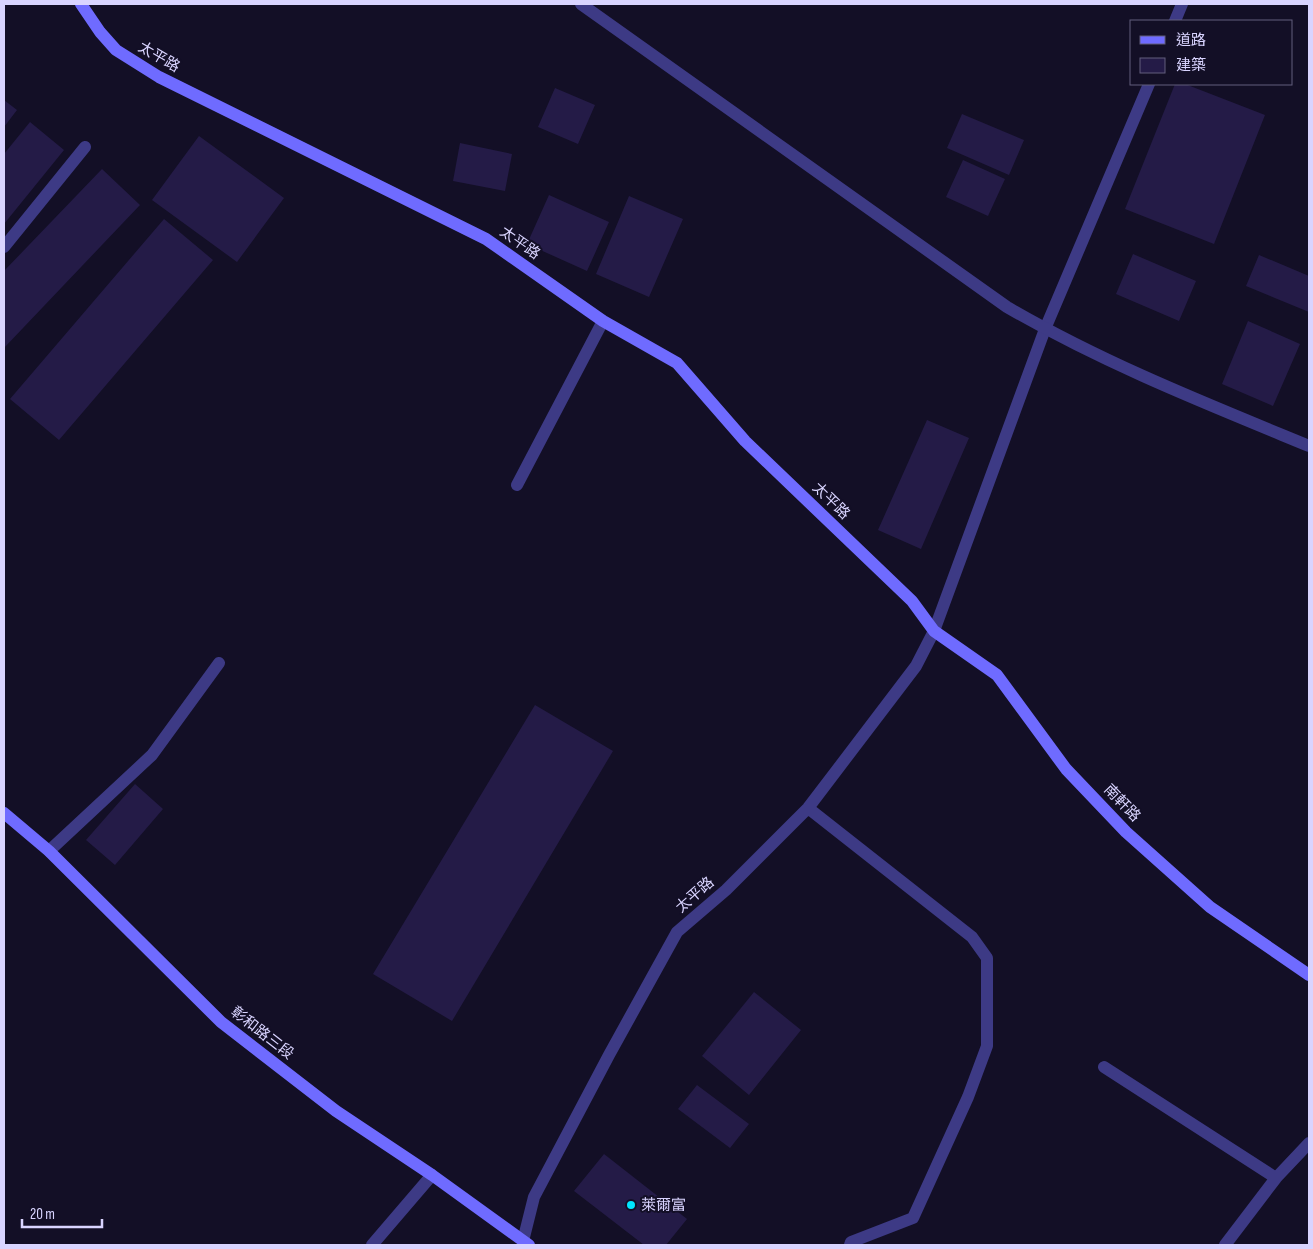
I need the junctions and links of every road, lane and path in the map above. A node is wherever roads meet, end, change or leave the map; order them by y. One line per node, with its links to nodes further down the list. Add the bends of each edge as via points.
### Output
1 (81, 4): 8 (street, 太平路, via 116,50 159,77 486,239)
2 (580, 4): 9 (street, via 1007,306)
3 (1182, 4): 4 (street)
4 (1175, 20)
5 (1148, 85): 9 (street)
6 (85, 147): 7 (street)
7 (4, 246)
8 (603, 321): 11 (street); 12 (street, 太平路, via 677,363 745,441 912,601)
9 (1045, 329): 10 (street, via 1171,389); 12 (street)
10 (1309, 446)
11 (517, 485)
12 (934, 631): 14 (street, 太平路, via 916,666); 17 (street, 南軒路, via 997,675 1066,769 1126,832 1210,907)
13 (220, 663): 16 (street, via 152,756)
14 (808, 808): 22 (street, 太平路, via 726,890 677,932 534,1197); 24 (street, via 972,937 987,958 987,1046 968,1097 913,1218)
15 (4, 813): 16 (street, 彰和路三段)
16 (50, 851): 20 (street, 彰和路三段, via 221,1022 336,1111)
17 (1309, 975)
18 (1104, 1068): 21 (street)
19 (1309, 1143): 21 (street)
20 (432, 1175): 22 (street, 彰和路三段); 23 (street)
21 (1276, 1178): 25 (street)
22 (526, 1243)
23 (372, 1245)
24 (850, 1245)
25 (1225, 1245)

